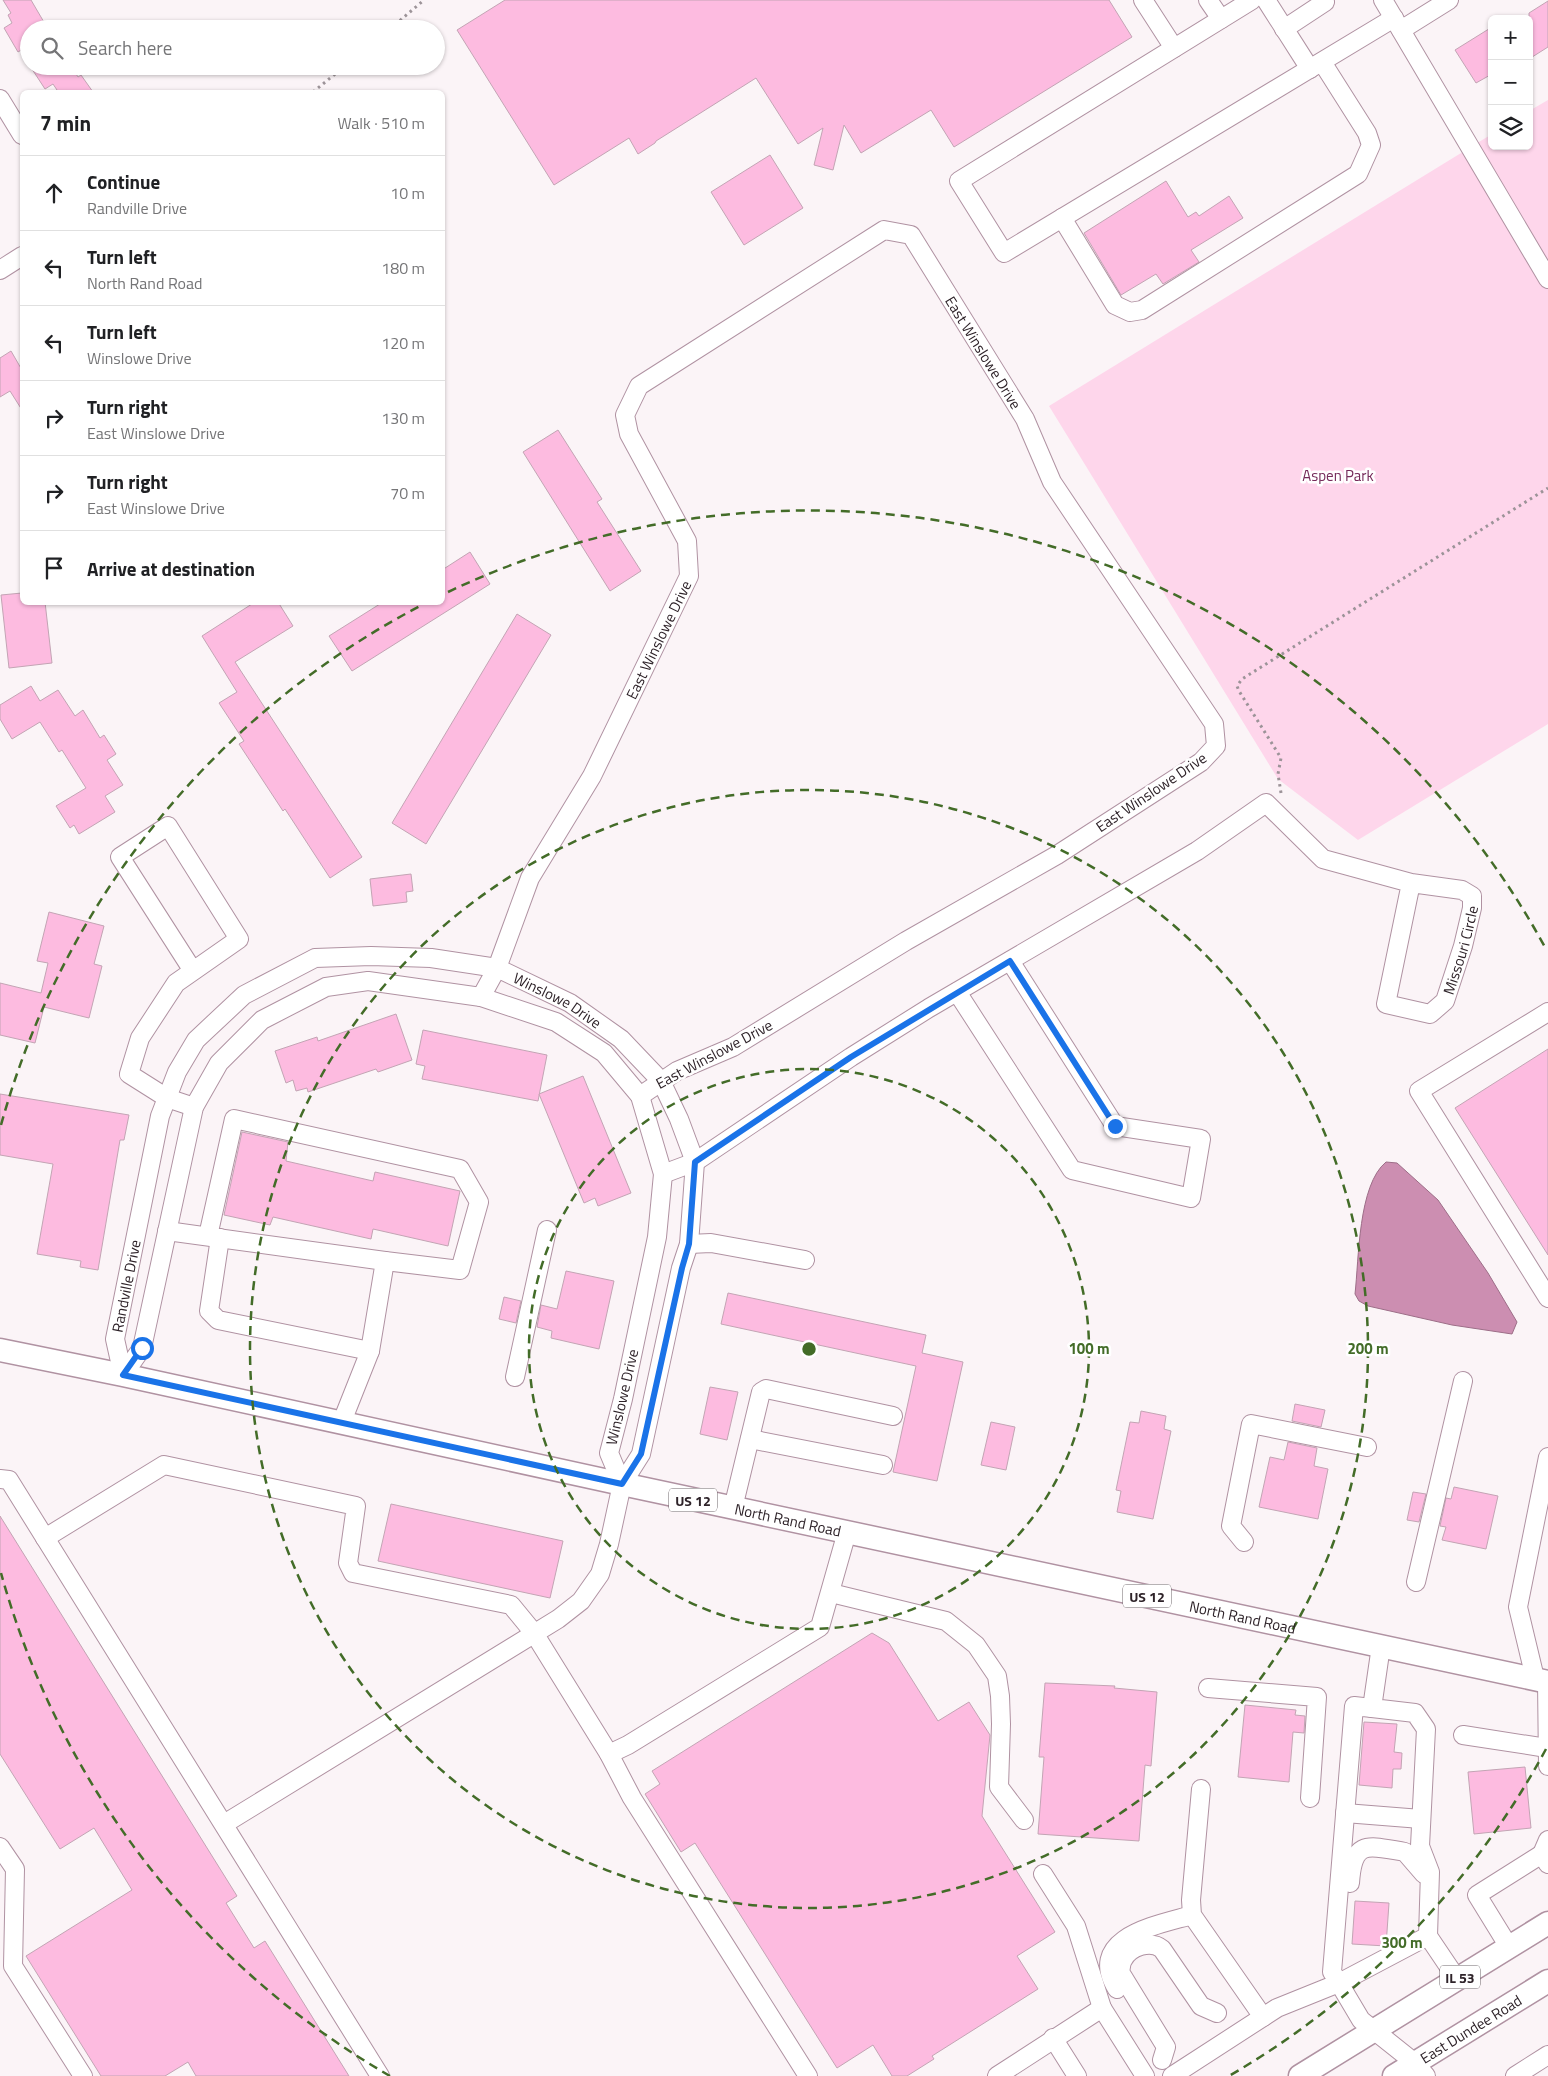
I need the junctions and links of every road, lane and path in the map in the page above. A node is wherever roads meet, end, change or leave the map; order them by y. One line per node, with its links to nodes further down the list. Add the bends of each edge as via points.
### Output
1 (424, 0): 9 (path)
2 (1143, 0): 13 (street)
3 (1208, 0): 10 (street)
4 (1252, 0): 10 (street)
5 (1266, 0): 12 (street)
6 (1323, 0): 12 (street, via 1325,2)
7 (1383, 0): 11 (street)
8 (1450, 0): 11 (street)
9 (401, 20)
10 (1221, 20): 13 (street)
11 (1398, 24): 14 (street); 22 (street)
12 (1284, 28): 14 (street)
13 (1174, 48): 19 (street, via 959,181 1004,253)
14 (1316, 66): 19 (street); 19 (street, via 1368,133 1371,146 1358,174 1142,310 1130,312 1115,305)
15 (334, 75): 16 (path)
16 (315, 90)
17 (0, 99): 18 (street)
18 (20, 132)
19 (1062, 218)
20 (20, 257): 21 (street)
21 (0, 270)
22 (1548, 279)
23 (1548, 488): 24 (path, via 1242,679 1237,686 1239,691 1281,758 1278,774 1281,793)
24 (1269, 806): 25 (street, via 1323,859); 27 (street, via 1266,803 1197,851)
25 (1411, 883): 25 (street, Missouri Circle, via 1386,1004 1430,1014 1445,1001 1463,946 1472,896 1462,890)
26 (315, 958): 28 (street, Winslowe Drive, via 431,958); 36 (street, Randville Drive, via 244,994 196,1040 177,1072)
27 (1010, 961): 31 (street); 31 (street, via 1115,1126 1201,1139 1191,1198 1072,1170)
28 (497, 968): 32 (street, East Winslowe Drive); 34 (street, Winslowe Drive, via 570,1003 621,1039); 34 (street, East Winslowe Drive, via 530,878 592,776 689,576 687,541 629,434 625,415 639,386 884,230 911,235 1025,418 1052,482 1214,724 1216,746 1201,762 1057,855 906,941 733,1047)
29 (193, 971): 29 (street, via 239,938 168,826 120,857); 36 (street, via 176,983 140,1038 129,1074)
30 (326, 987): 32 (street, Winslowe Drive, via 368,981); 37 (street, Randville Drive, via 262,1020 219,1063)
31 (957, 992): 38 (street, via 851,1057)
32 (481, 997): 35 (street, Winslowe Drive, via 556,1022 604,1053)
33 (1548, 1012): 46 (street, via 1419,1091)
34 (661, 1081): 35 (street, East Winslowe Drive); 38 (street, Winslowe Drive)
35 (640, 1096): 39 (street, Winslowe Drive)
36 (167, 1098): 37 (street); 49 (street, Randville Drive, via 160,1116 115,1339)
37 (194, 1107): 41 (street, Randville Drive)
38 (695, 1162): 39 (street); 43 (street, Winslowe Drive)
39 (662, 1174): 59 (street, Winslowe Drive, via 657,1237 609,1453)
40 (547, 1230): 50 (street)
41 (167, 1231): 42 (street); 49 (street, Randville Drive, via 142,1348)
42 (214, 1237): 45 (street); 45 (street, via 234,1119 460,1169 479,1202 460,1270); 48 (street, via 209,1311 218,1320)
43 (689, 1244): 44 (street, via 711,1243); 59 (street, Winslowe Drive, via 641,1454)
44 (805, 1260)
45 (385, 1261): 48 (street)
46 (1548, 1298)
47 (0, 1350): 49 (main road, North Rand Road / US 12)
48 (370, 1351): 53 (street)
49 (123, 1375): 53 (main road, North Rand Road / US 12)
50 (515, 1376)
51 (1463, 1381): 64 (street)
52 (893, 1416): 54 (street, via 766,1388 761,1392)
53 (341, 1424): 59 (main road, North Rand Road / US 12)
54 (750, 1439): 57 (street); 60 (street)
55 (1367, 1447): 63 (street, via 1251,1424 1231,1526)
56 (1548, 1458): 68 (street, via 1518,1607)
57 (883, 1465)
58 (0, 1479): 62 (street, via 9,1480)
59 (622, 1484): 60 (main road, North Rand Road / US 12); 66 (street, via 600,1574 581,1601)
60 (733, 1508): 61 (main road, North Rand Road / US 12)
61 (847, 1532): 65 (street); 67 (main road, North Rand Road / US 12)
62 (44, 1538): 66 (street, via 164,1465 356,1506 348,1563 354,1573 511,1605); 79 (street)
63 (1244, 1542)
64 (1416, 1582)
65 (831, 1593): 72 (street, via 820,1627); 78 (street, via 946,1621 976,1645 998,1682 1001,1724 998,1787)
66 (534, 1633): 72 (street); 79 (street)
67 (1382, 1646): 68 (main road, North Rand Road / US 12); 70 (street)
68 (1544, 1681): 73 (street)
69 (1208, 1688): 75 (street, via 1316,1697)
70 (1372, 1708): 76 (street, via 1354,1706); 77 (street, via 1414,1713 1426,1729)
71 (1463, 1735): 73 (street)
72 (609, 1754): 104 (street, via 632,1798)
73 (1548, 1759)
74 (1201, 1789): 84 (street)
75 (1310, 1798)
76 (1345, 1813): 77 (street); 89 (street)
77 (1421, 1819): 83 (street, via 1420,1846 1430,1872)
78 (1024, 1820)
79 (224, 1824): 103 (street)
80 (0, 1847): 102 (street, via 15,1869 13,1966)
81 (1546, 1853): 88 (street, via 1477,1895)
82 (1043, 1874): 93 (street, via 1076,1926)
83 (1429, 1881): 87 (street); 89 (street, via 1405,1852 1370,1846 1355,1855 1351,1868 1345,1944)
84 (1192, 1914): 86 (street); 95 (street)
85 (1548, 1923): 88 (main road, IL 53)
86 (1159, 1925): 94 (street); 100 (street, via 1133,1933 1120,1943 1108,1961 1110,1978)
87 (1428, 1936): 90 (street); 92 (street)
88 (1509, 1947): 90 (main road, IL 53)
89 (1333, 1964): 92 (street, via 1332,1972)
90 (1457, 1979): 96 (main road, IL 53)
91 (1548, 1981): 101 (main road, East Dundee Road)
92 (1339, 1983): 95 (street); 96 (street, via 1361,2020)
93 (1102, 2008): 98 (street); 107 (street)
94 (1217, 2013): 97 (street); 100 (street, via 1201,2006 1162,1948 1146,1944 1131,1950 1123,1959 1120,1972 1166,2047)
95 (1263, 2017): 97 (street)
96 (1373, 2031): 101 (street); 109 (main road, IL 53)
97 (1232, 2037): 108 (street)
98 (1054, 2038): 105 (street); 106 (street)
99 (1548, 2055): 111 (street)
100 (1162, 2060): 108 (street)
101 (1421, 2069): 110 (main road, East Dundee Road)
102 (83, 2076)
103 (380, 2076)
104 (808, 2076)
105 (997, 2076)
106 (1077, 2076)
107 (1145, 2076)
108 (1172, 2076)
109 (1300, 2076)
110 (1394, 2076)
111 (1515, 2076)

